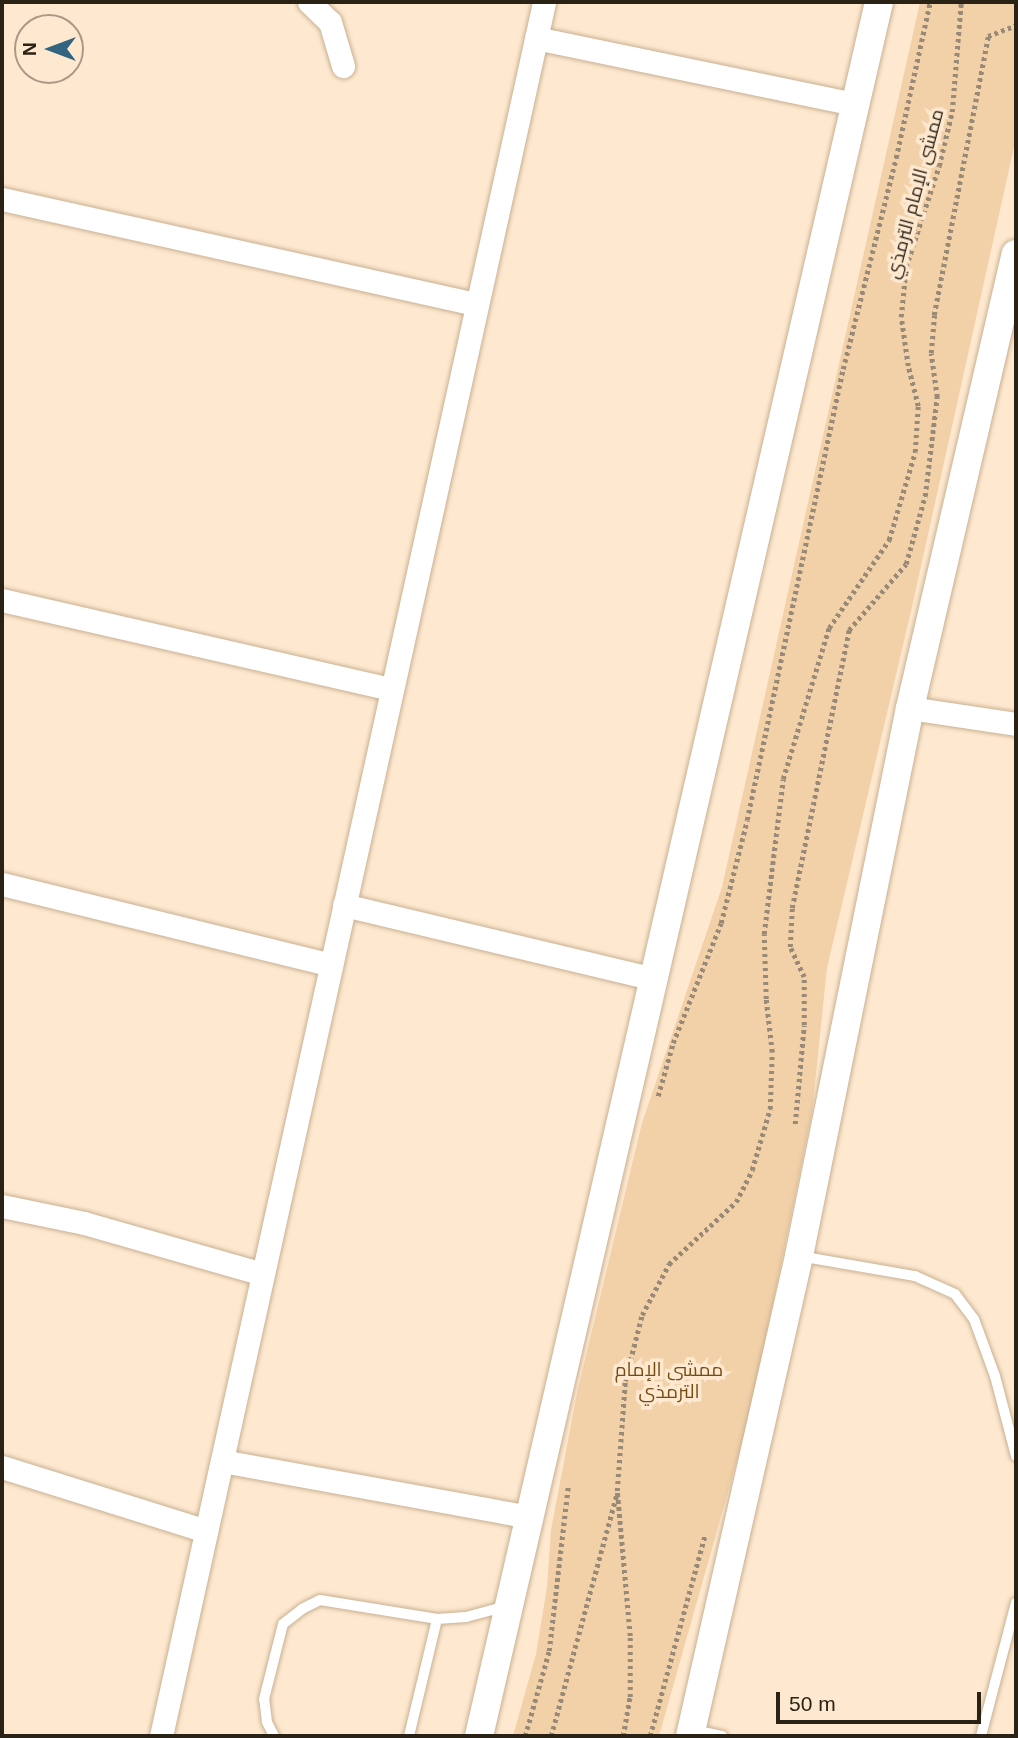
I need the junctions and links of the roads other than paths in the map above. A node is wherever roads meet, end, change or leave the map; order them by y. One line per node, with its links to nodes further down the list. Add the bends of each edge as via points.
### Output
1 (310, 2): 5 (street, via 330,22)
2 (544, 2): 4 (street)
3 (879, 2): 6 (street)
4 (536, 38): 6 (street); 9 (street)
5 (343, 66)
6 (856, 104): 17 (street)
7 (2, 199): 9 (street)
8 (1016, 254): 12 (street)
9 (477, 304): 11 (street)
10 (2, 600): 11 (street)
11 (392, 689): 15 (street)
12 (909, 708): 13 (street); 19 (street)
13 (1016, 723)
14 (2, 884): 16 (street)
15 (344, 905): 16 (street); 17 (street)
16 (331, 965): 20 (street)
17 (654, 979): 24 (street)
18 (2, 1206): 20 (street, via 85,1223)
19 (799, 1256): 21 (lane, via 915,1276 955,1294 974,1319); 29 (street)
20 (263, 1274): 22 (street)
21 (1016, 1456)
22 (222, 1461): 24 (street); 25 (street)
23 (2, 1467): 25 (street)
24 (530, 1517): 27 (street)
25 (206, 1531): 30 (street)
26 (1016, 1604): 35 (lane)
27 (510, 1605): 28 (lane, via 467,1617); 33 (street)
28 (437, 1619): 31 (lane, via 320,1600 302,1609 283,1623 264,1699); 32 (lane)
29 (691, 1733): 34 (lane)
30 (161, 1736)
31 (274, 1736)
32 (409, 1736)
33 (479, 1736)
34 (722, 1736)
35 (981, 1736)

